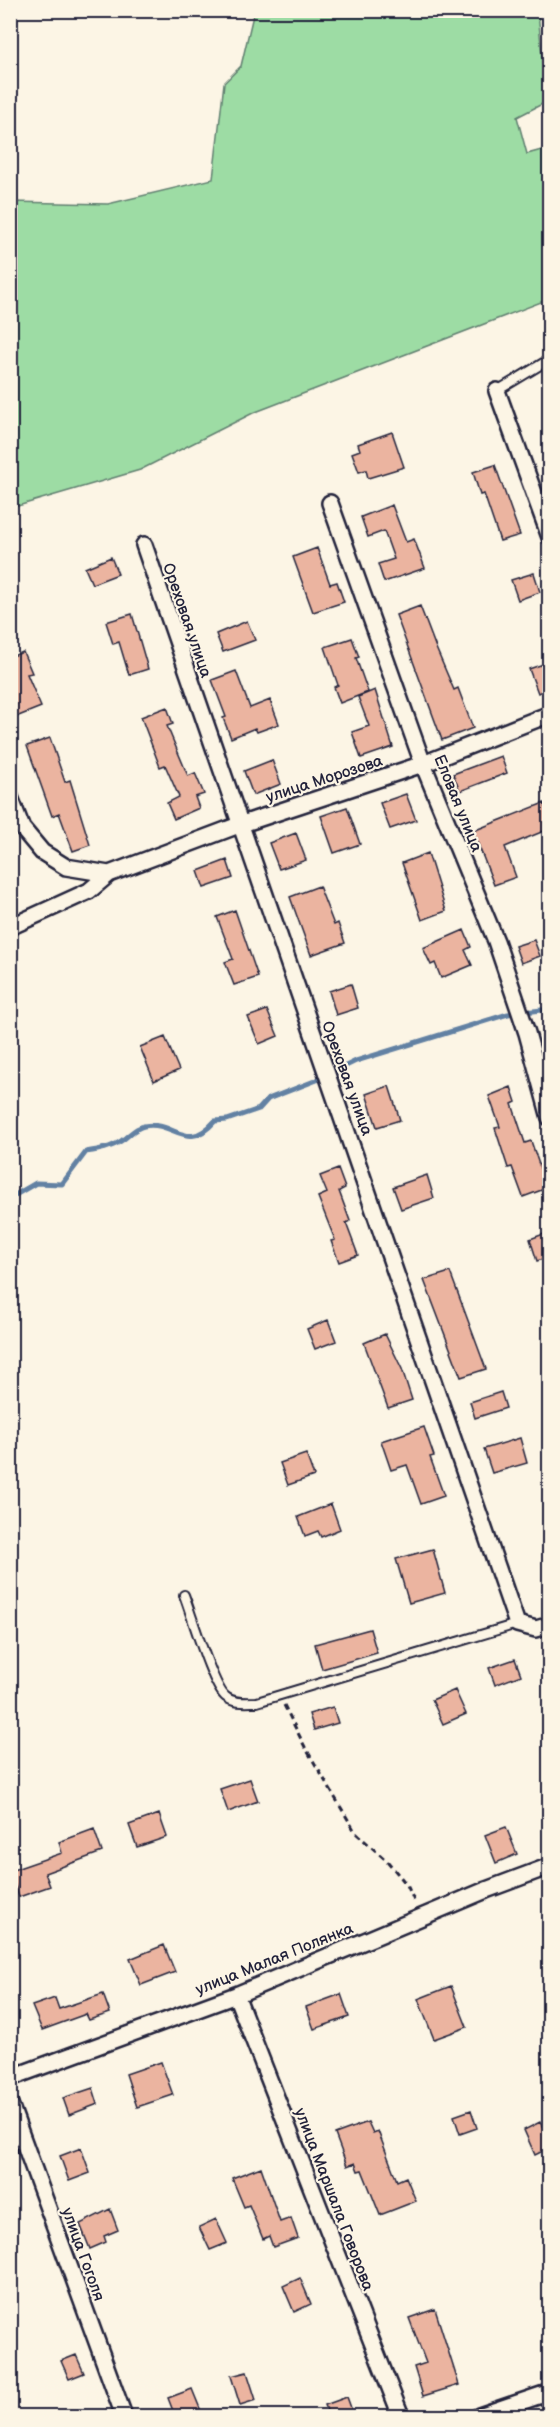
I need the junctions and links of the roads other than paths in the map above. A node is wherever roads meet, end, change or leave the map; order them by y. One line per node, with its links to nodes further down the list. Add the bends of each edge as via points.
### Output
1 (549, 359): 2 (lane)
2 (497, 391): 4 (street)
3 (330, 503): 7 (street, Еловая улица)
4 (549, 537)
5 (144, 545): 9 (street, Ореховая улица)
6 (549, 714): 7 (street, улица Морозова)
7 (423, 764): 9 (street, улица Морозова); 12 (street, Еловая улица, via 496,941 525,1026)
8 (10, 798): 10 (street, via 22,828 42,852 66,867)
9 (239, 825): 10 (street, улица Морозова); 14 (street, Ореховая улица)
10 (109, 874): 11 (street, via 89,891)
11 (10, 927)
12 (549, 1118)
13 (184, 1594): 14 (lane, via 215,1681 225,1697 239,1702 257,1702)
14 (518, 1624): 15 (street, via 536,1629)
15 (549, 1625)
16 (549, 1866): 17 (street, улица Малая Полянка)
17 (236, 1995): 18 (street, улица Малая Полянка); 22 (street, улица Маршала Говорова)
18 (10, 2078)
19 (10, 2104): 21 (street, улица Гоголя)
20 (549, 2392): 23 (street)
21 (124, 2416)
22 (401, 2416)
23 (479, 2416)

